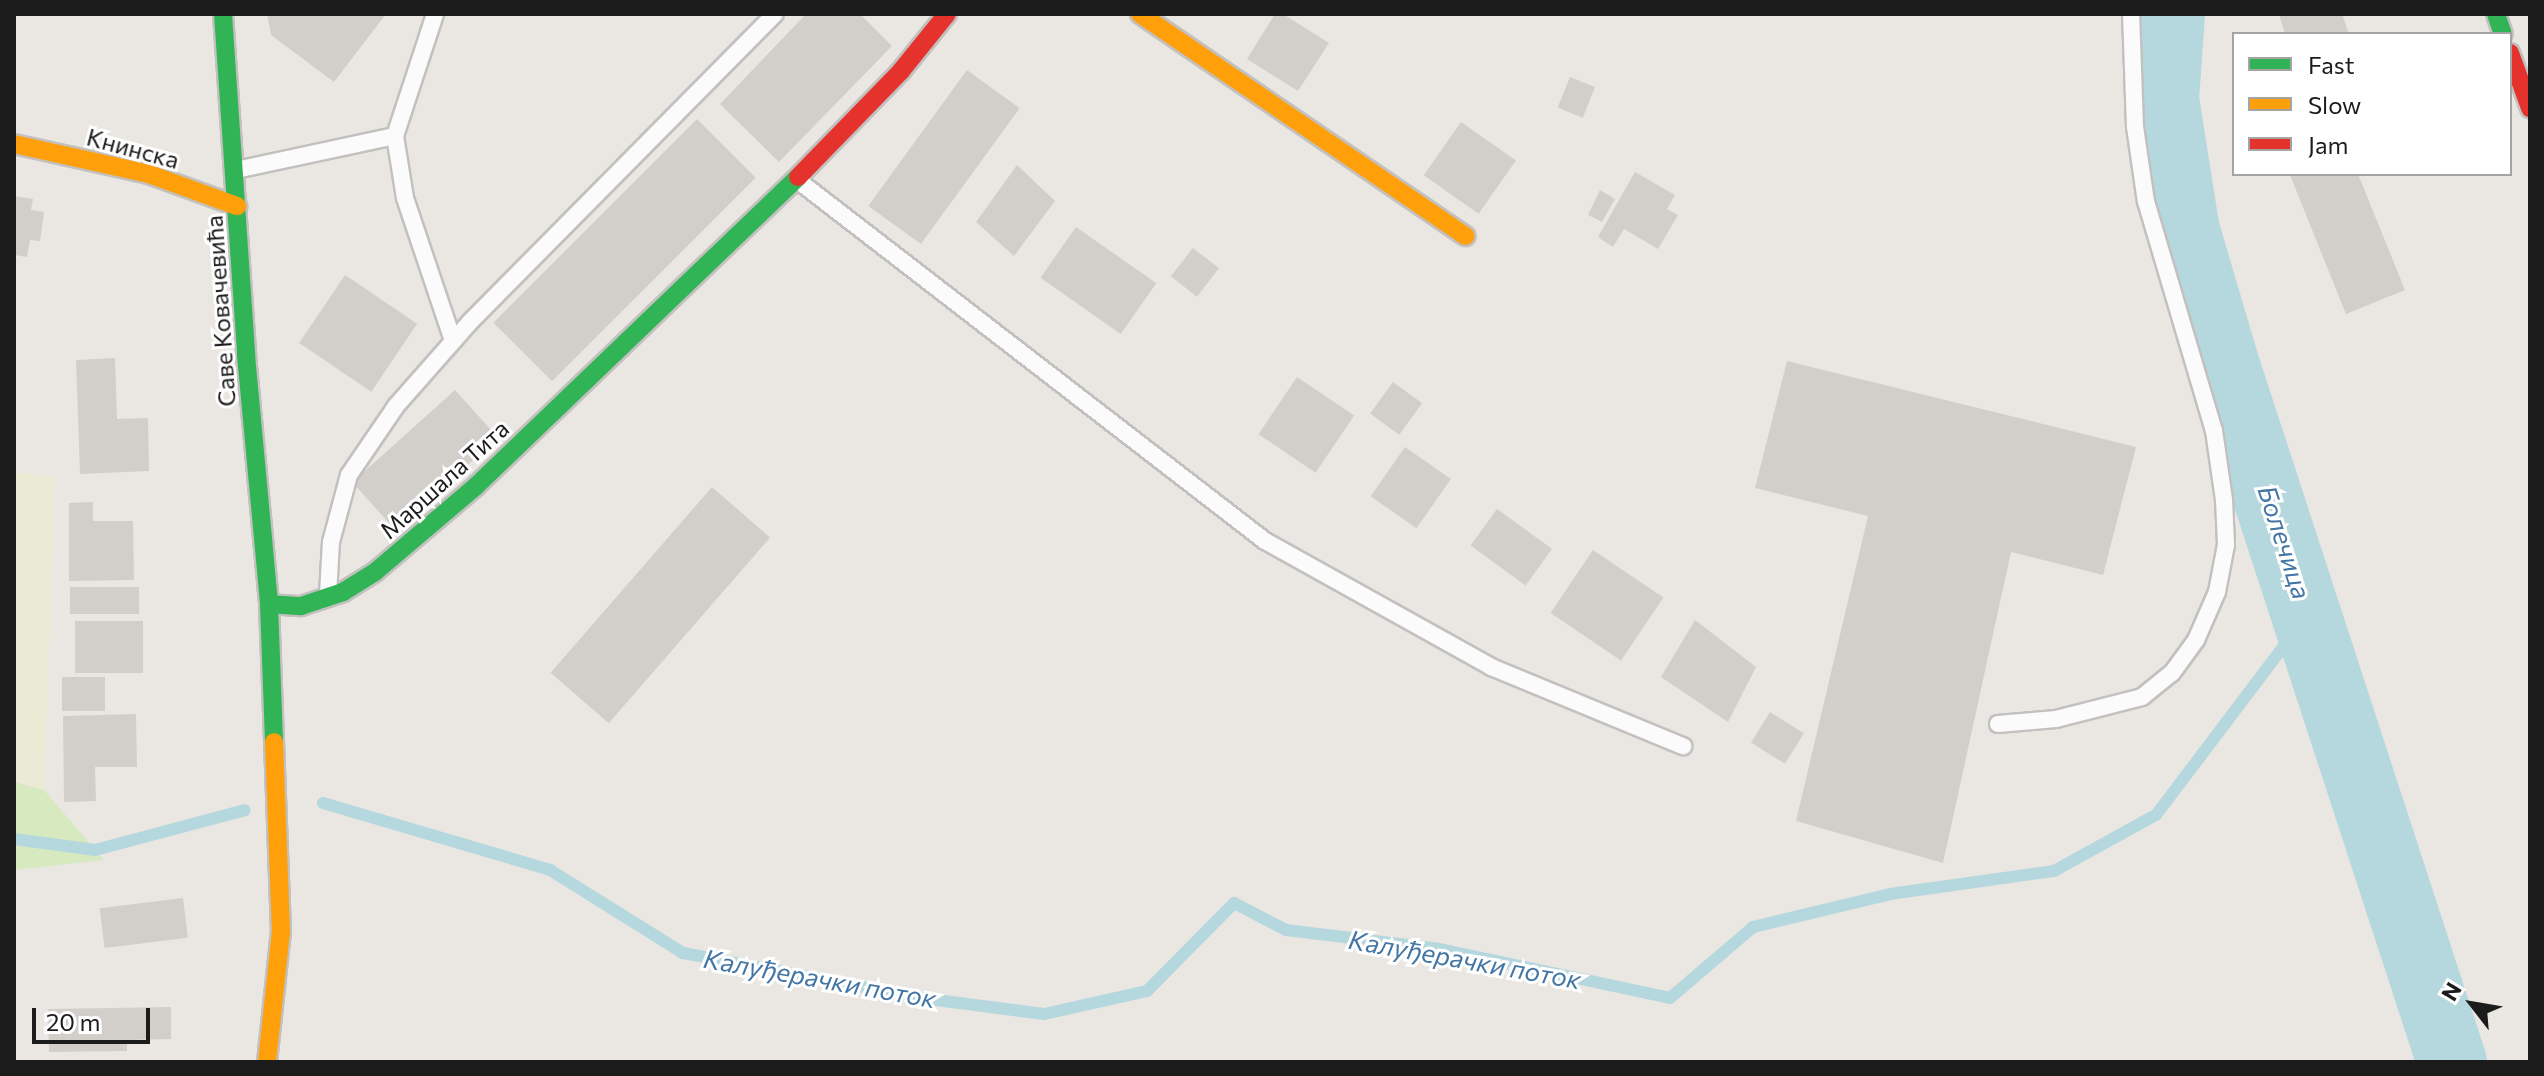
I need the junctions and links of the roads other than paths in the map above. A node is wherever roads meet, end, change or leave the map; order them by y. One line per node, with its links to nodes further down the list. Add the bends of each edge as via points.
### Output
1 (223, 14): 11 (street, Саве Ковачевића)
2 (435, 14): 9 (lane)
3 (775, 14): 15 (lane)
4 (947, 14): 12 (street, Маршала Тита, via 901,71)
5 (1140, 14): 14 (street)
6 (2131, 14): 18 (lane, via 2135,127 2146,202 2214,431 2226,545 2217,592 2196,640 2172,673 2142,697 2056,719)
7 (2512, 58): 8 (street)
8 (2530, 108)
9 (395, 136): 11 (lane); 15 (lane, via 405,198)
10 (14, 144): 13 (street, Книнска, via 149,174)
11 (234, 171): 13 (street, Саве Ковачевића)
12 (796, 179): 16 (street, Маршала Тита, via 476,486 375,572); 19 (lane, via 1265,541 1491,667)
13 (237, 206): 17 (street, Саве Ковачевића)
14 (1466, 236)
15 (453, 341): 16 (lane, via 396,406 349,475 331,542)
16 (327, 600): 17 (street, Маршала Тита, via 301,606)
17 (269, 604): 20 (street, via 281,932)
18 (1998, 724)
19 (1683, 746)
20 (267, 1062)

